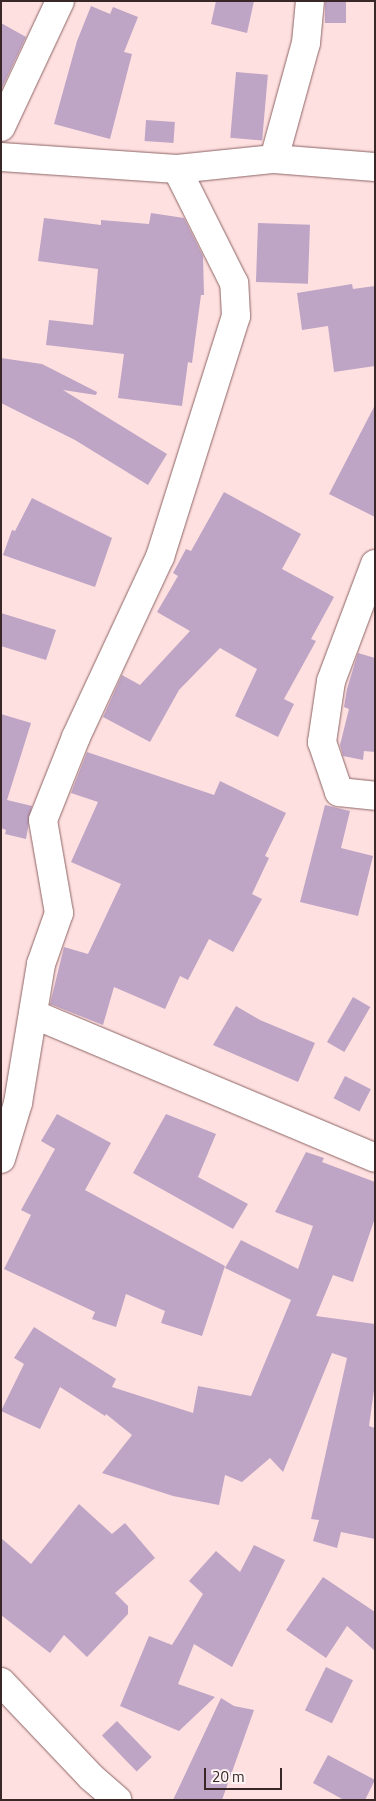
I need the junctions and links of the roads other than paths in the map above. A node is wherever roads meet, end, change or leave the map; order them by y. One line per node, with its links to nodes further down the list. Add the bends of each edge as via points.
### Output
1 (60, 1): 3 (street)
2 (310, 1): 5 (street, via 306,43)
3 (1, 128)
4 (1, 157): 7 (street)
5 (274, 159): 6 (street); 7 (street)
6 (375, 167)
7 (177, 169): 10 (street, via 234,283 236,316 160,557 76,737 43,820 59,912 41,964)
8 (375, 564): 9 (street, via 331,681 322,742 339,792)
9 (375, 796)
10 (33, 1014): 11 (street); 12 (street, via 18,1103)
11 (375, 1158)
12 (1, 1159)
13 (1, 1682): 14 (street, via 91,1777)
14 (118, 1800)

